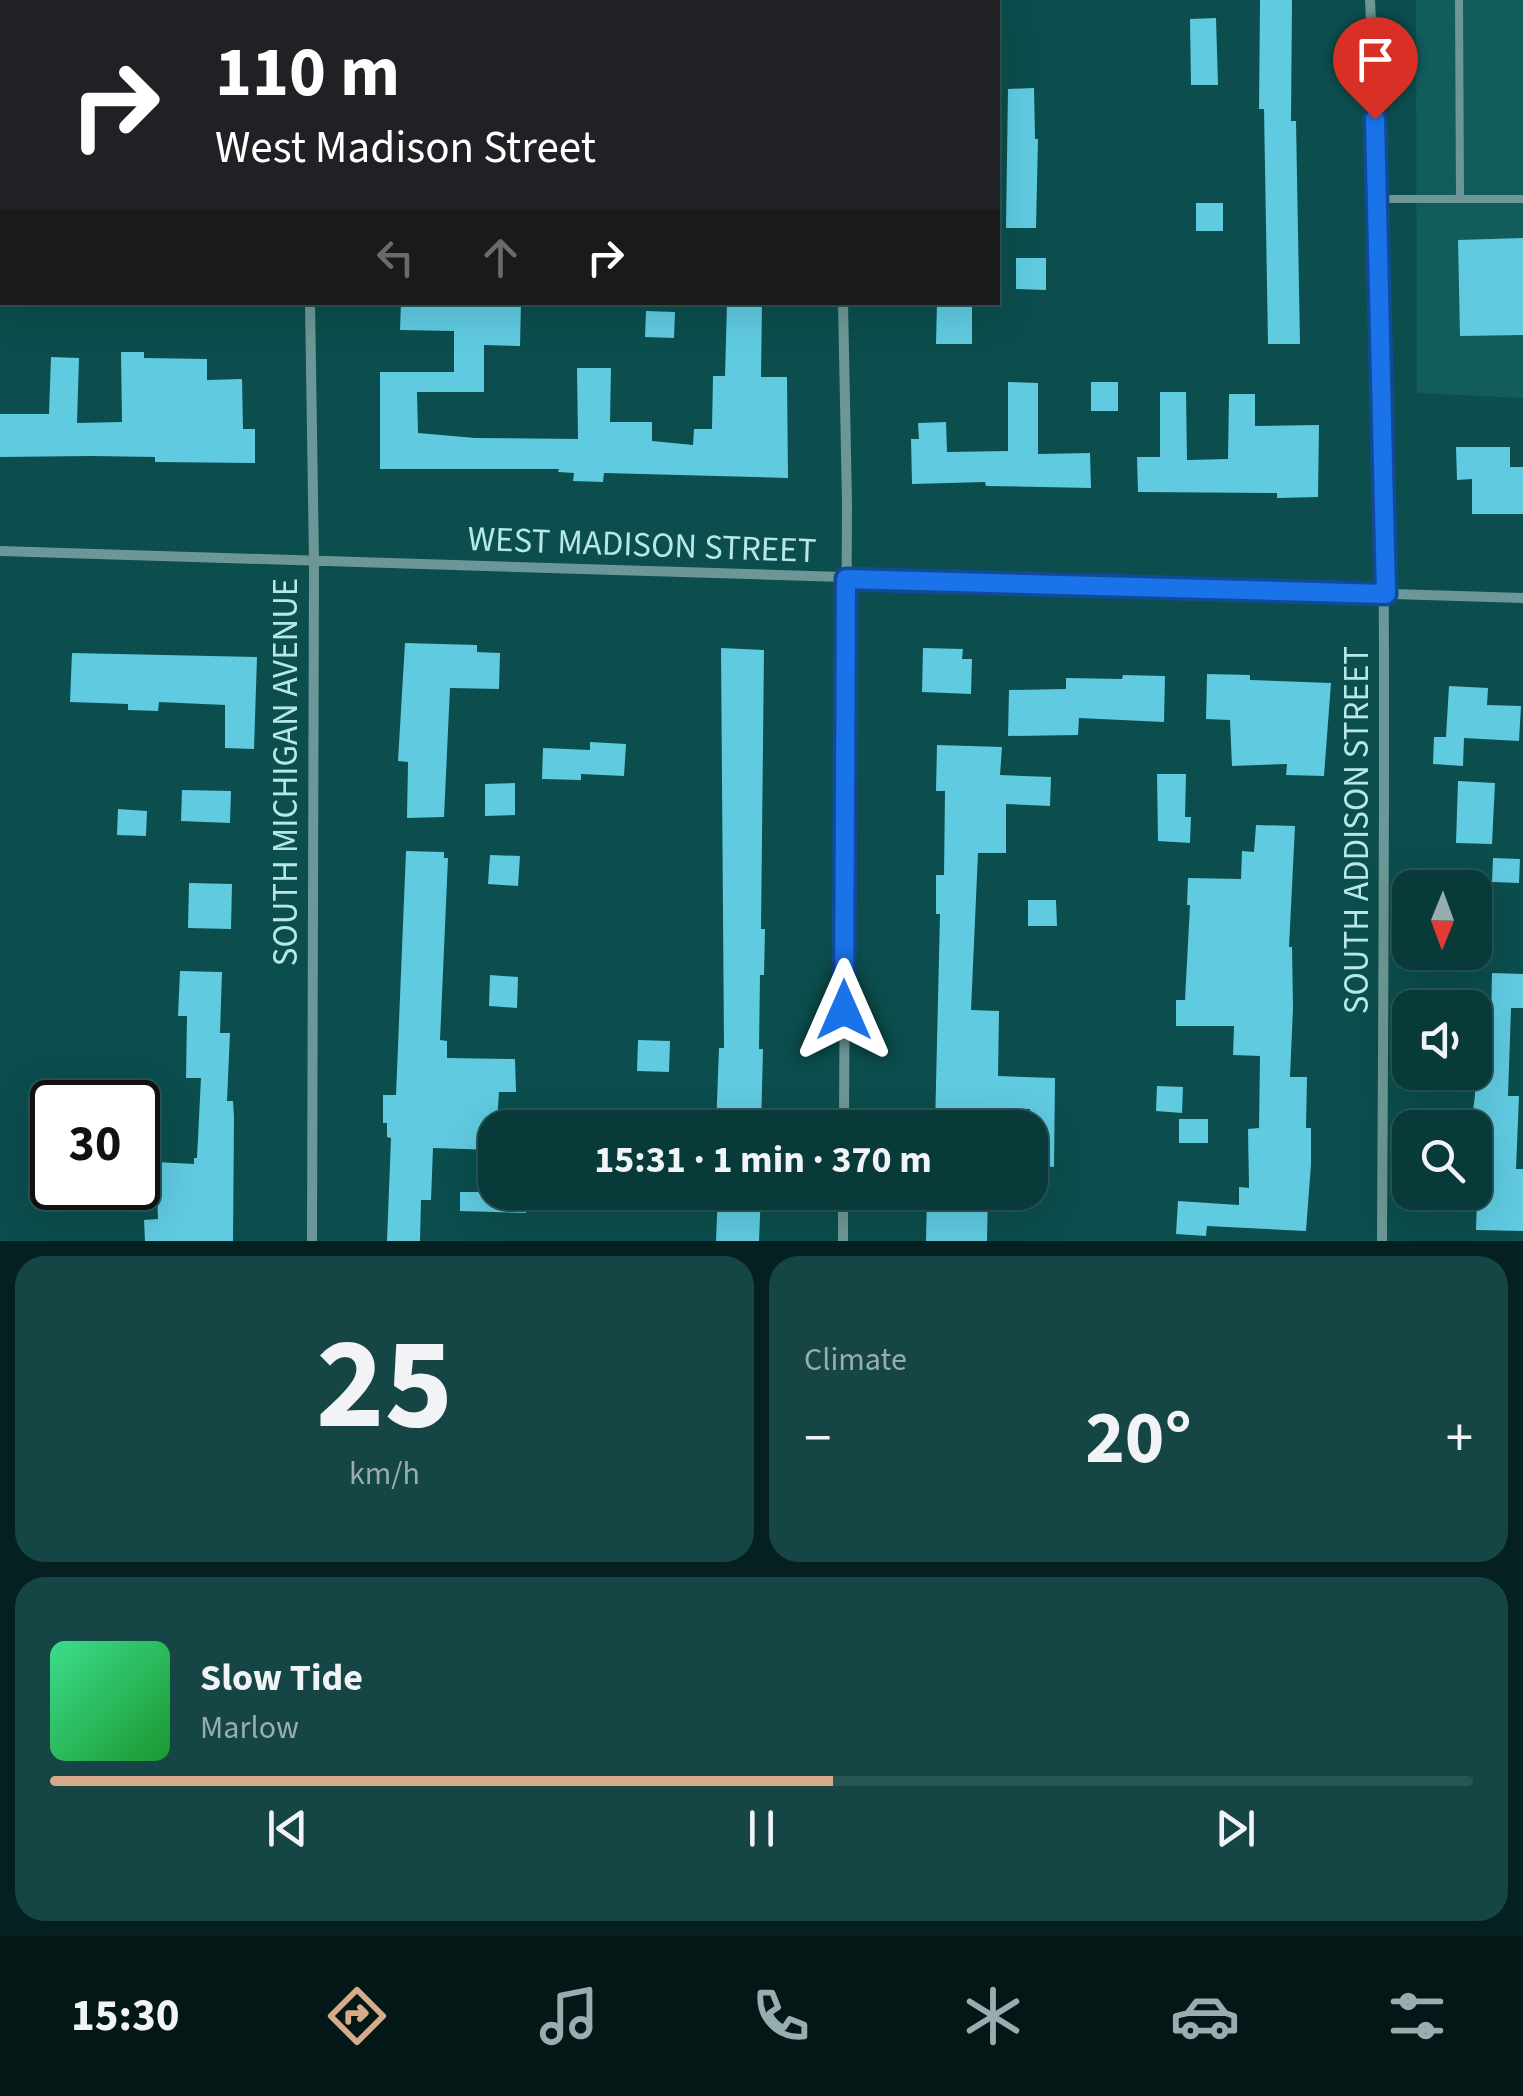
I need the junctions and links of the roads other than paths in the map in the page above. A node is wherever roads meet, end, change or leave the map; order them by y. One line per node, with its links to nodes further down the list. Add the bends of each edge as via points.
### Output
1 (1370, 0): 3 (street, SOUTH ADDISON STREET)
2 (1459, 0): 4 (lane)
3 (1379, 199): 4 (lane); 11 (street, SOUTH ADDISON STREET)
4 (1460, 199): 5 (lane)
5 (1523, 199)
6 (310, 305): 9 (street, SOUTH MICHIGAN AVENUE)
7 (844, 305): 10 (street)
8 (0, 552): 9 (street, WEST MADISON STREET)
9 (314, 562): 10 (street, WEST MADISON STREET); 15 (street, SOUTH MICHIGAN AVENUE)
10 (846, 579): 11 (street, WEST MADISON STREET); 13 (street)
11 (1386, 594): 12 (street, WEST MADISON STREET); 17 (street, SOUTH ADDISON STREET)
12 (1523, 598)
13 (844, 1110)
14 (843, 1210): 16 (street)
15 (312, 1241)
16 (843, 1241)
17 (1382, 1241)

